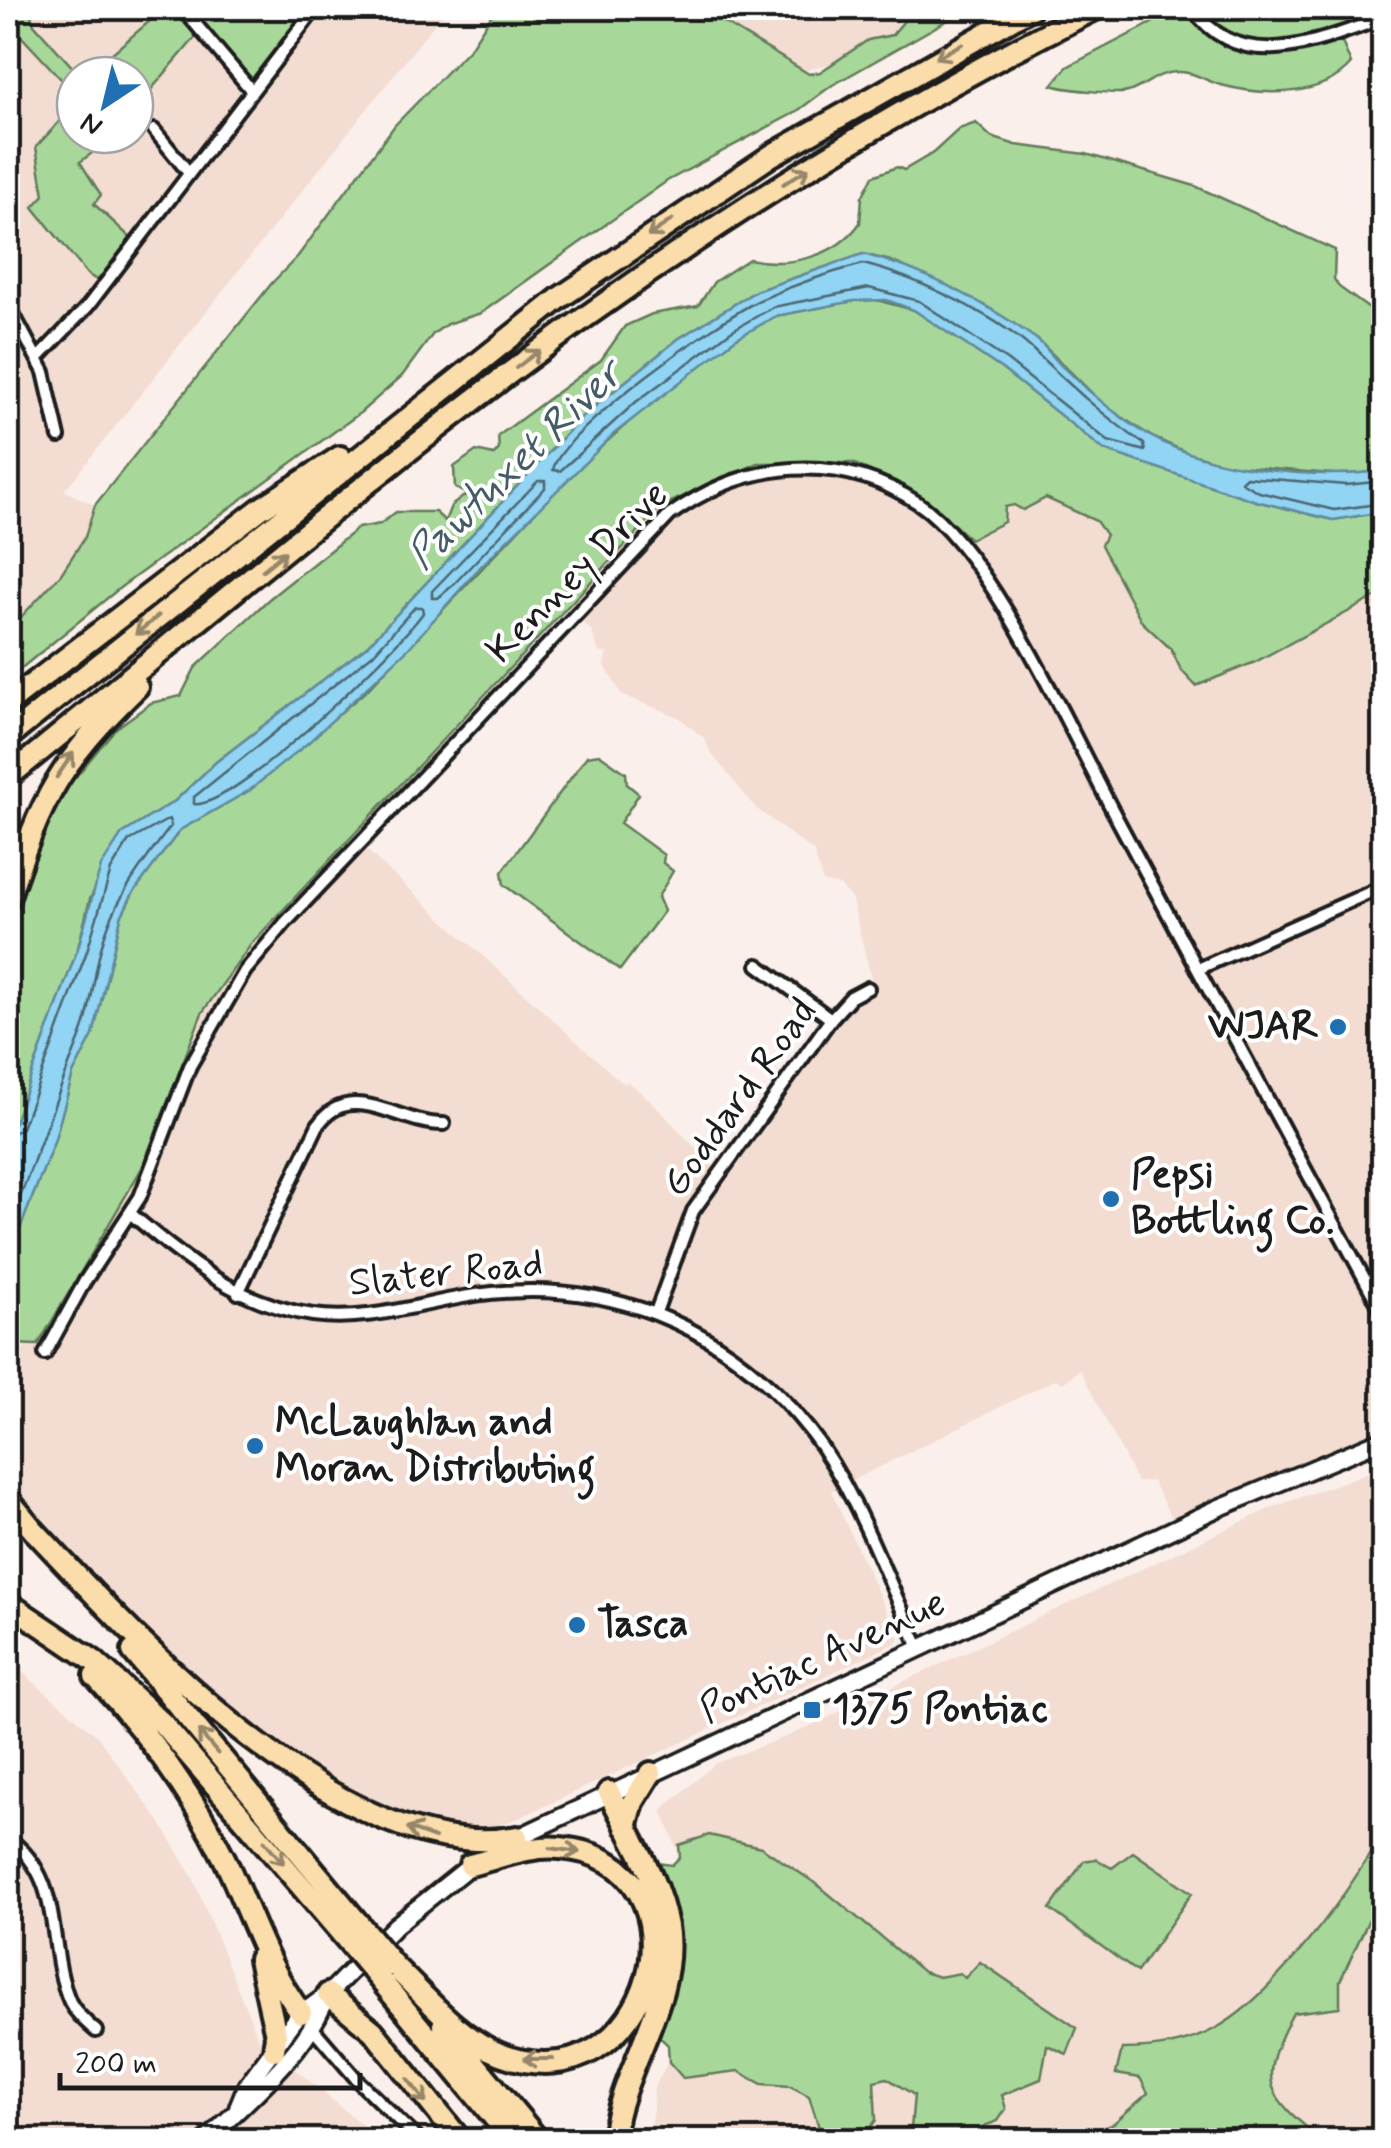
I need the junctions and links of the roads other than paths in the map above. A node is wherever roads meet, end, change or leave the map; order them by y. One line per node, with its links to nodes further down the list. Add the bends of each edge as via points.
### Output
1 (182, 8): 7 (street)
2 (1031, 8): 12 (highway, one-way to 12, via 869,96 696,204 561,297)
3 (1097, 8): 14 (highway, one-way to 3, via 497,383 676,254 892,118)
4 (1192, 8): 6 (street, via 1213,30 1261,50 1299,46)
5 (311, 10): 7 (street)
6 (1384, 18)
7 (252, 91): 9 (street)
8 (155, 131): 9 (street)
9 (188, 172): 11 (street, via 88,306)
10 (8, 304): 11 (street)
11 (37, 359): 13 (street)
12 (386, 432): 15 (highway, via 275,498); 16 (highway, one-way to 16)
13 (59, 437)
14 (227, 600): 17 (highway); 18 (highway, one-way to 14, via 45,797 78,746)
15 (12, 699)
16 (8, 738)
17 (8, 777)
18 (23, 852): 20 (highway); 21 (highway)
19 (1384, 886): 23 (street)
20 (8, 888)
21 (8, 899)
22 (758, 965): 25 (street)
23 (1198, 969): 27 (street, Kenney Drive, via 992,590 952,534 918,503 872,480 814,467 752,474 670,514 275,934 205,1035); 30 (street, Kenney Drive)
24 (868, 988): 25 (street, Goddard Road)
25 (831, 1019): 29 (street, Goddard Road, via 693,1211)
26 (444, 1124): 28 (street, via 416,1123 361,1102 334,1107 318,1125)
27 (131, 1214): 28 (street, Slater Road); 31 (street, Kenney Drive)
28 (238, 1293): 29 (street, Slater Road, via 318,1316 544,1292 598,1296)
29 (656, 1312): 37 (street, Slater Road, via 743,1361 812,1434)
30 (1384, 1316)
31 (44, 1354)
32 (1384, 1440): 37 (main road, Pontiac Avenue, via 1232,1502)
33 (8, 1499): 34 (highway)
34 (27, 1523): 41 (highway, one-way to 34, via 469,1842 424,1835 292,1766 176,1677); 45 (highway, one-way to 34)
35 (8, 1602): 36 (highway)
36 (48, 1629): 44 (highway, via 170,1768); 45 (highway, one-way to 45, via 108,1673 175,1736)
37 (919, 1647): 38 (main road, Pontiac Avenue)
38 (652, 1773): 39 (main road, Pontiac Avenue); 40 (highway)
39 (609, 1792): 40 (highway); 41 (main road, Pontiac Avenue)
40 (626, 1827): 57 (highway, via 662,1906 669,1946)
41 (516, 1837): 43 (main road, Pontiac Avenue)
42 (8, 1838): 49 (street, via 30,1858 47,1888 68,1998)
43 (470, 1865): 46 (highway, one-way to 46, via 558,1848 591,1856 620,1874 642,1902 653,1935 650,1980 630,2018 582,2052 548,2060 512,2058 473,2038); 47 (main road, Pontiac Avenue, via 384,1935)
44 (245, 1904): 48 (highway, via 276,1977); 50 (highway)
45 (350, 1928): 46 (highway, bridge)
46 (388, 1974): 55 (highway); 56 (highway)
47 (328, 1994): 48 (main road, Pontiac Avenue); 54 (highway, one-way to 54, via 373,2030)
48 (306, 2020): 50 (main road, Pontiac Avenue); 51 (main road, Pontiac Avenue, via 260,2092); 53 (street)
49 (96, 2031)
50 (274, 2050): 51 (main road, Pontiac Avenue)
51 (238, 2106): 52 (main road, Pontiac Avenue)
52 (208, 2140)
53 (419, 2140)
54 (460, 2140)
55 (513, 2140)
56 (538, 2140)
57 (612, 2140)

